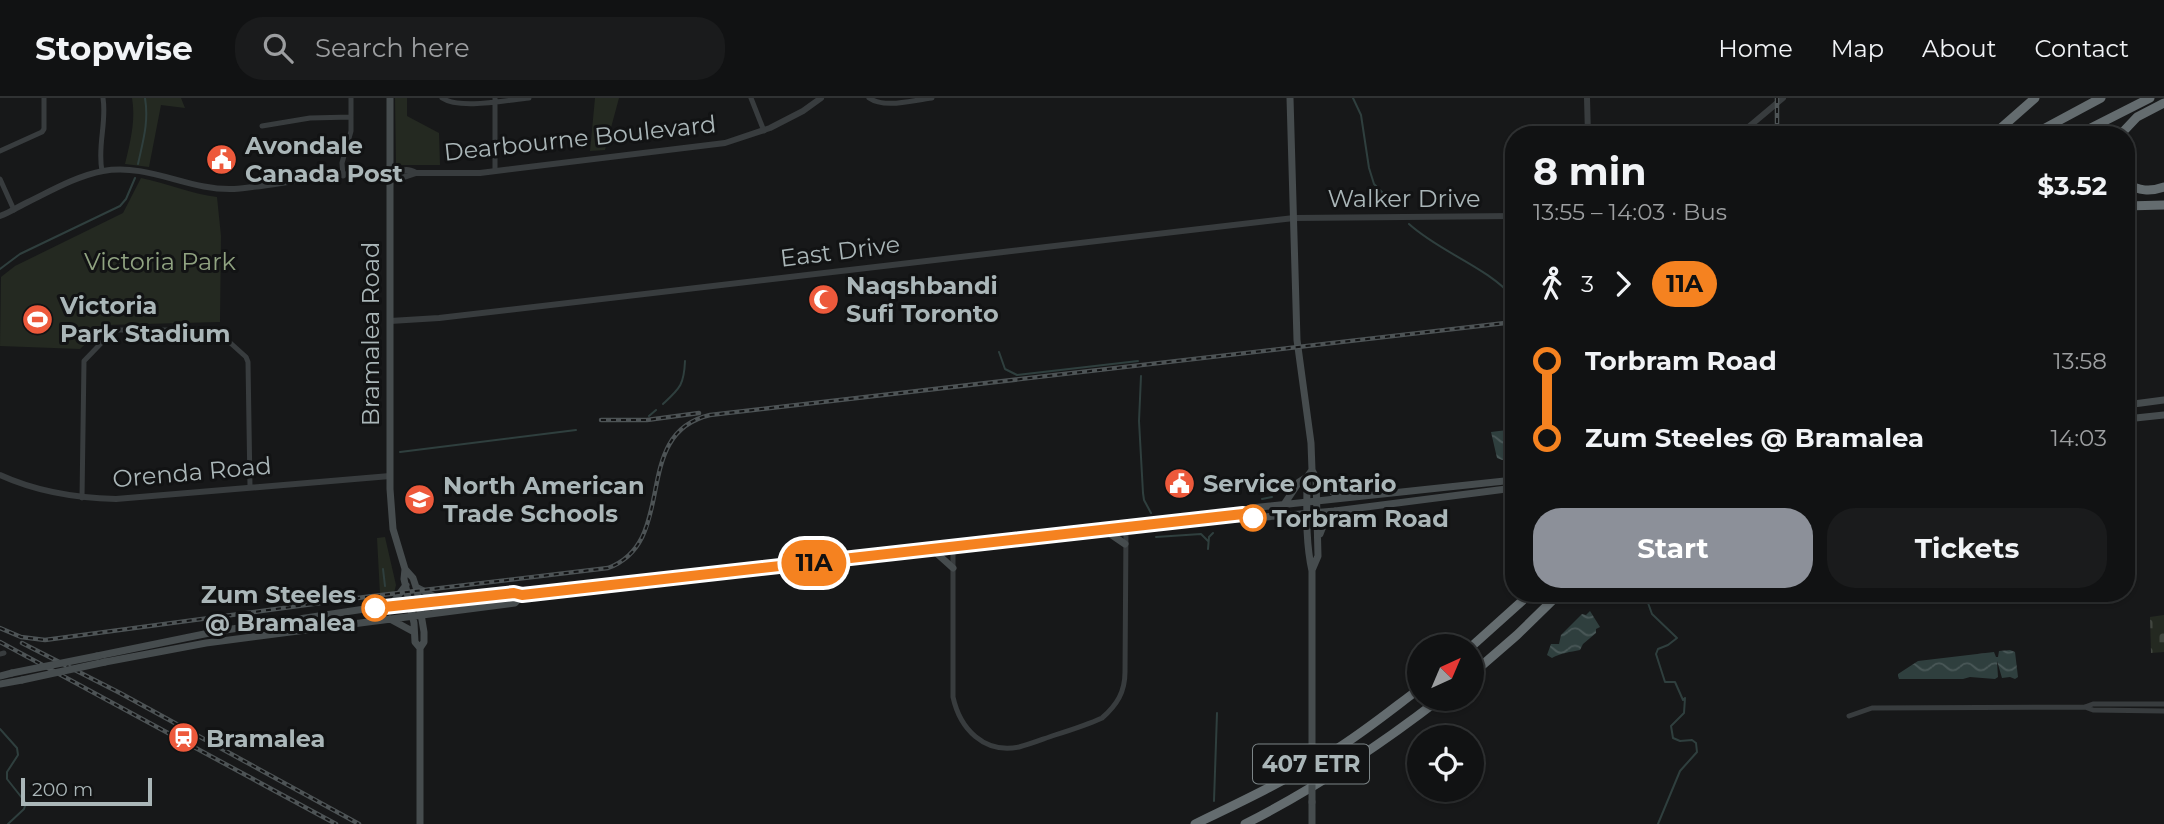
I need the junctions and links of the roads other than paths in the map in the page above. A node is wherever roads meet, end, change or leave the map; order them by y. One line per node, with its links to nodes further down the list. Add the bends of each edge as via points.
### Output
1 (44, 98): 28 (street, via 42,132)
2 (103, 98): 29 (street, via 99,157)
3 (351, 98): 19 (street)
4 (390, 98): 31 (main road, Bramalea Road)
5 (442, 98): 17 (street, via 450,102)
6 (529, 98): 17 (street)
7 (751, 98): 27 (street)
8 (821, 98): 27 (street, Dearbourne Boulevard)
9 (869, 98): 10 (street, via 875,103)
10 (932, 98)
11 (1290, 98): 41 (main road)
12 (1587, 98): 21 (street)
13 (1783, 98): 22 (street)
14 (2035, 98): 23 (highway)
15 (2101, 98): 24 (highway)
16 (2150, 98): 25 (highway)
17 (495, 100): 30 (street)
18 (2164, 103): 26 (highway)
19 (351, 117): 20 (street, via 310,117); 32 (street)
20 (262, 126)
21 (1588, 126)
22 (1750, 126)
23 (2003, 126)
24 (2049, 126)
25 (2095, 126)
26 (2128, 126)
27 (764, 131): 30 (street, Dearbourne Boulevard, via 711,145)
28 (0, 151)
29 (103, 171): 32 (street, Dearbourne Boulevard, via 149,172 220,190); 38 (street, Dearbourne Boulevard)
30 (495, 171): 31 (street, Dearbourne Boulevard)
31 (393, 173): 32 (street, Dearbourne Boulevard); 42 (main road, Bramalea Road)
32 (343, 176)
33 (0, 179): 38 (street)
34 (2135, 187): 35 (highway, via 2146,191)
35 (2164, 187)
36 (2164, 205): 37 (highway)
37 (2135, 206)
38 (14, 210): 39 (street, Dearbourne Boulevard)
39 (0, 216)
40 (1505, 216): 41 (street, Walker Drive)
41 (1294, 218): 42 (street, East Drive); 47 (main road, via 1297,340 1311,443)
42 (390, 321): 49 (main road, Bramalea Road)
43 (2162, 399): 44 (main road)
44 (2135, 404)
45 (2164, 416): 46 (main road)
46 (2135, 418)
47 (1310, 473): 50 (main road); 57 (main road); 58 (main road)
48 (0, 475): 54 (street, Orenda Road)
49 (390, 476): 52 (street, Orenda Road); 70 (main road, Bramalea Road, via 393,529)
50 (1316, 478): 55 (main road); 56 (main road)
51 (1505, 481): 55 (main road)
52 (250, 487): 54 (street, Orenda Road); 54 (street, via 246,357 216,330 118,330 84,361)
53 (1505, 489): 59 (main road)
54 (82, 498)
55 (1340, 498): 56 (main road)
56 (1317, 500): 57 (main road); 60 (main road)
57 (1307, 502): 58 (main road); 61 (main road)
58 (1285, 503): 62 (main road, via 1251,508)
59 (1335, 511): 60 (main road); 65 (main road, via 1321,528)
60 (1317, 512): 61 (main road); 65 (main road)
61 (1307, 513): 62 (main road, via 1253,518); 71 (main road)
62 (1243, 514): 63 (main road)
63 (1126, 528): 64 (main road); 66 (street)
64 (1105, 531): 66 (main road); 67 (main road)
65 (1318, 542): 71 (main road)
66 (1125, 544): 69 (street, via 1125,681 1120,697 1102,718 1017,747 996,747 976,738 956,710)
67 (953, 548): 68 (main road); 69 (street)
68 (933, 550): 69 (main road); 74 (main road)
69 (953, 568)
70 (405, 569): 72 (main road, Bramalea Road); 73 (main road, Bramalea Road)
71 (1312, 570): 101 (main road, bridge)
72 (406, 585): 78 (main road, Bramalea Road); 79 (main road)
73 (416, 587): 75 (main road); 78 (main road, Bramalea Road)
74 (522, 595): 75 (main road); 80 (main road, via 515,603)
75 (442, 601): 78 (main road)
76 (1521, 602): 86 (highway)
77 (1551, 602): 89 (highway)
78 (415, 603): 79 (main road); 81 (main road, Bramalea Road)
79 (391, 605): 85 (main road)
80 (436, 613): 81 (main road); 84 (main road)
81 (417, 615): 82 (main road); 83 (main road, Bramalea Road); 84 (main road, Bramalea Road)
82 (390, 618): 83 (main road); 87 (main road)
83 (414, 632): 88 (main road, Bramalea Road)
84 (424, 632): 88 (main road, Bramalea Road)
85 (204, 634): 87 (main road); 90 (main road, bridge)
86 (1484, 635)
87 (206, 643): 91 (main road, bridge)
88 (420, 648): 98 (main road, Bramalea Road)
89 (1484, 664)
90 (0, 676)
91 (0, 684)
92 (1407, 698): 99 (highway, 407 ETR, via 1331,753)
93 (2164, 704): 94 (street)
94 (2085, 707): 96 (street); 97 (street, via 1872,708)
95 (1424, 711): 100 (highway, 407 ETR, via 1328,779)
96 (2164, 711)
97 (1849, 716)
98 (420, 824)
99 (1195, 824)
100 (1245, 824)
101 (1312, 824)

